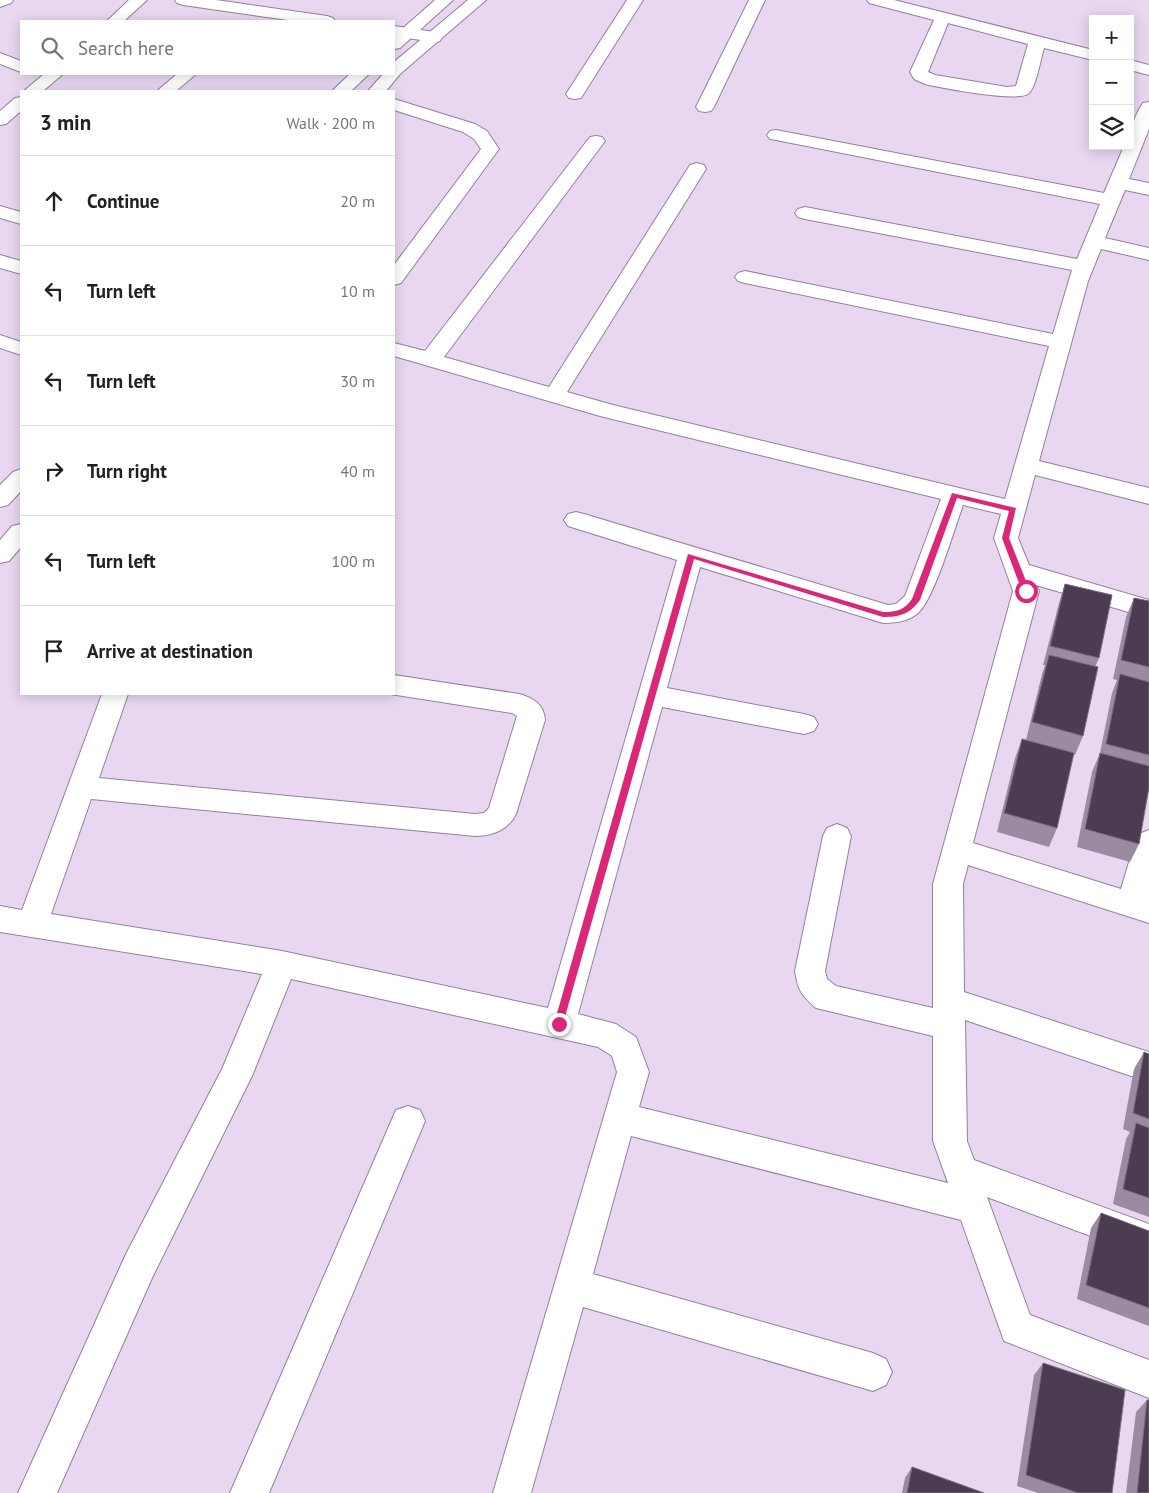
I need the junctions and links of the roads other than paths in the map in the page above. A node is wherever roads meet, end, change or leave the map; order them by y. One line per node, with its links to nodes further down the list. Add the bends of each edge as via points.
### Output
1 (5, 0): 9 (street)
2 (139, 0): 11 (street)
3 (183, 0): 12 (street)
4 (445, 0): 13 (street)
5 (478, 0): 14 (street)
6 (636, 0): 30 (street)
7 (757, 0): 33 (street)
8 (875, 0): 10 (street)
9 (0, 2)
10 (943, 17): 15 (street); 15 (street, via 918,72 925,78 1016,93 1024,88)
11 (116, 20)
12 (320, 20)
13 (400, 32): 14 (street)
14 (434, 37): 21 (street)
15 (1037, 41): 16 (street)
16 (1089, 54)
17 (0, 58): 19 (street)
18 (1134, 66): 20 (street)
19 (20, 67)
20 (1149, 70)
21 (395, 71)
22 (47, 75): 26 (street)
23 (186, 75): 27 (street)
24 (359, 75): 28 (street)
25 (391, 75): 29 (street)
26 (35, 90)
27 (167, 90)
28 (342, 90)
29 (378, 90)
30 (575, 94)
31 (20, 103): 35 (street)
32 (395, 104): 50 (street, via 468,128 481,135 490,149)
33 (705, 107)
34 (1149, 107): 40 (street)
35 (0, 120)
36 (776, 135): 40 (street)
37 (596, 140): 55 (street)
38 (697, 169): 56 (street)
39 (1149, 189): 40 (street)
40 (1115, 191): 44 (street)
41 (0, 212): 43 (street)
42 (805, 213): 47 (street)
43 (20, 218)
44 (1094, 242): 45 (street); 47 (street)
45 (1149, 254)
46 (0, 261): 48 (street)
47 (1084, 266): 52 (street)
48 (20, 268)
49 (745, 276): 52 (street)
50 (395, 279)
51 (0, 341): 53 (street)
52 (1061, 342): 57 (street)
53 (20, 349)
54 (395, 350): 55 (street)
55 (430, 360): 56 (street)
56 (554, 396): 59 (street)
57 (1026, 465): 60 (street); 62 (street)
58 (20, 478): 61 (street)
59 (954, 495): 62 (street); 66 (street, via 916,600 898,615 883,614)
60 (1149, 496)
61 (0, 499)
62 (1013, 509): 67 (street, via 1006,538)
63 (576, 520): 66 (street)
64 (20, 533): 65 (street)
65 (0, 555)
66 (691, 556): 71 (street)
67 (1018, 571): 68 (street); 76 (street, via 1026,591)
68 (1149, 609)
69 (395, 685): 73 (street, via 519,704 531,712 502,814 495,822 487,826 475,825)
70 (115, 695): 73 (street)
71 (652, 695): 72 (street); 82 (street)
72 (804, 724)
73 (82, 787): 79 (street)
74 (837, 836): 81 (street, via 810,970 813,986 827,998 845,1003)
75 (1149, 842): 77 (street)
76 (957, 850): 77 (street); 81 (street, via 948,884)
77 (1141, 907)
78 (0, 919): 79 (street)
79 (32, 924): 80 (street)
80 (282, 964): 82 (street); 93 (street, via 236,1076 139,1266)
81 (949, 1013): 83 (street); 86 (street, via 950,1141)
82 (559, 1024): 84 (street, via 605,1034 625,1047 632,1072)
83 (1149, 1067)
84 (620, 1118): 87 (street); 89 (street)
85 (408, 1121): 94 (street)
86 (961, 1171): 87 (street); 88 (street)
87 (973, 1206): 91 (street, via 1017,1328)
88 (1149, 1241)
89 (571, 1286): 90 (street); 92 (street)
90 (872, 1372)
91 (1149, 1379)
92 (519, 1490)
93 (37, 1493)
94 (248, 1493)

